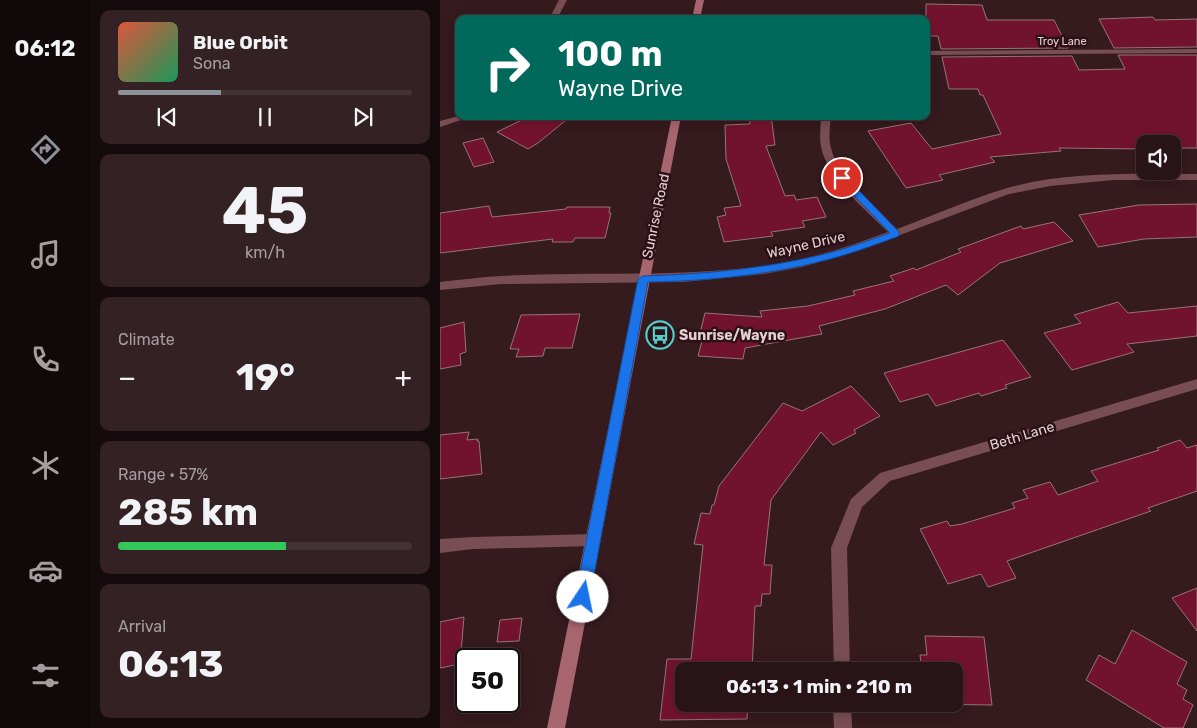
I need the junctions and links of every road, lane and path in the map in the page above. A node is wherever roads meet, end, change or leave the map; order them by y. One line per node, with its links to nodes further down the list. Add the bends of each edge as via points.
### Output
1 (563, 0): 3 (street)
2 (700, 0): 4 (main road)
3 (556, 15)
4 (697, 15)
5 (1197, 51): 6 (street, Troy Lane)
6 (930, 53)
7 (455, 120): 10 (street)
8 (675, 120): 13 (main road, Sunrise Road)
9 (826, 120): 12 (street, via 825,142 835,169)
10 (440, 124)
11 (1197, 176): 12 (street, Wayne Drive, via 1114,177 1007,190)
12 (896, 234): 13 (street, Wayne Drive, via 838,254 764,270)
13 (643, 279): 14 (street, Wayne Drive, via 501,280); 16 (main road, Sunrise Road)
14 (440, 286)
15 (1197, 384): 18 (street, Beth Lane, via 886,477 856,503 839,548)
16 (594, 540): 17 (street); 20 (main road, Sunrise Road)
17 (440, 546)
18 (842, 662)
19 (842, 712): 21 (street)
20 (556, 728)
21 (843, 728)

